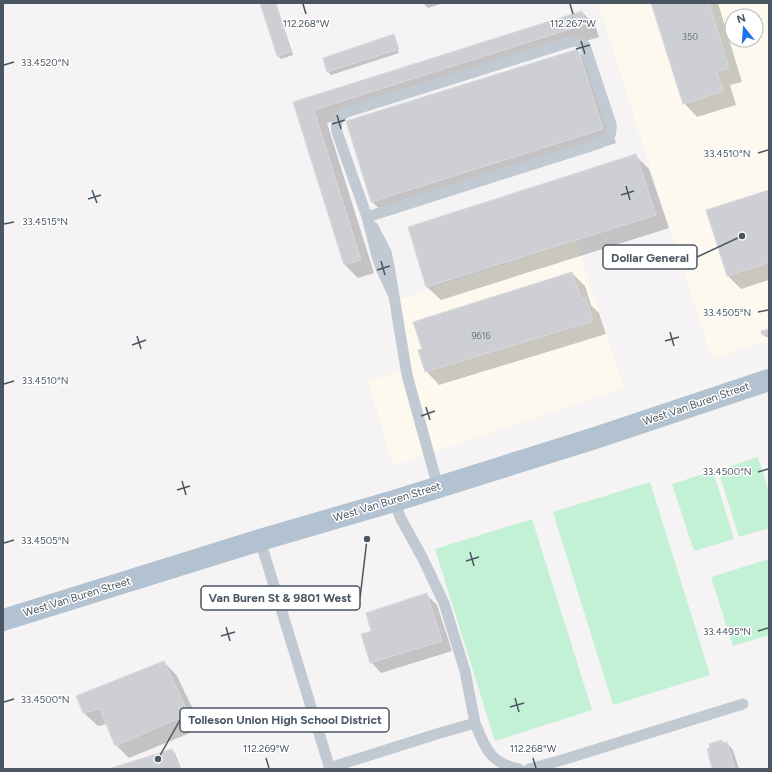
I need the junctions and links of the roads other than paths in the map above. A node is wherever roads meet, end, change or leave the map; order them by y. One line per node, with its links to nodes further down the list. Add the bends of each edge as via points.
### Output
1 (367, 217): 1 (lane, via 336,132 337,121 341,116 573,41 585,46 611,124 607,140); 3 (lane, via 386,252 390,266 407,375)
2 (769, 380): 3 (main road, West Van Buren Street)
3 (438, 487): 4 (main road, West Van Buren Street)
4 (394, 501): 5 (main road, West Van Buren Street); 8 (lane, via 444,603 465,671)
5 (260, 540): 6 (main road, West Van Buren Street); 9 (lane)
6 (3, 620)
7 (743, 704): 11 (lane)
8 (475, 723): 9 (lane); 10 (lane, via 484,746 494,758 507,767)
9 (329, 769)
10 (519, 769)
11 (529, 769)

